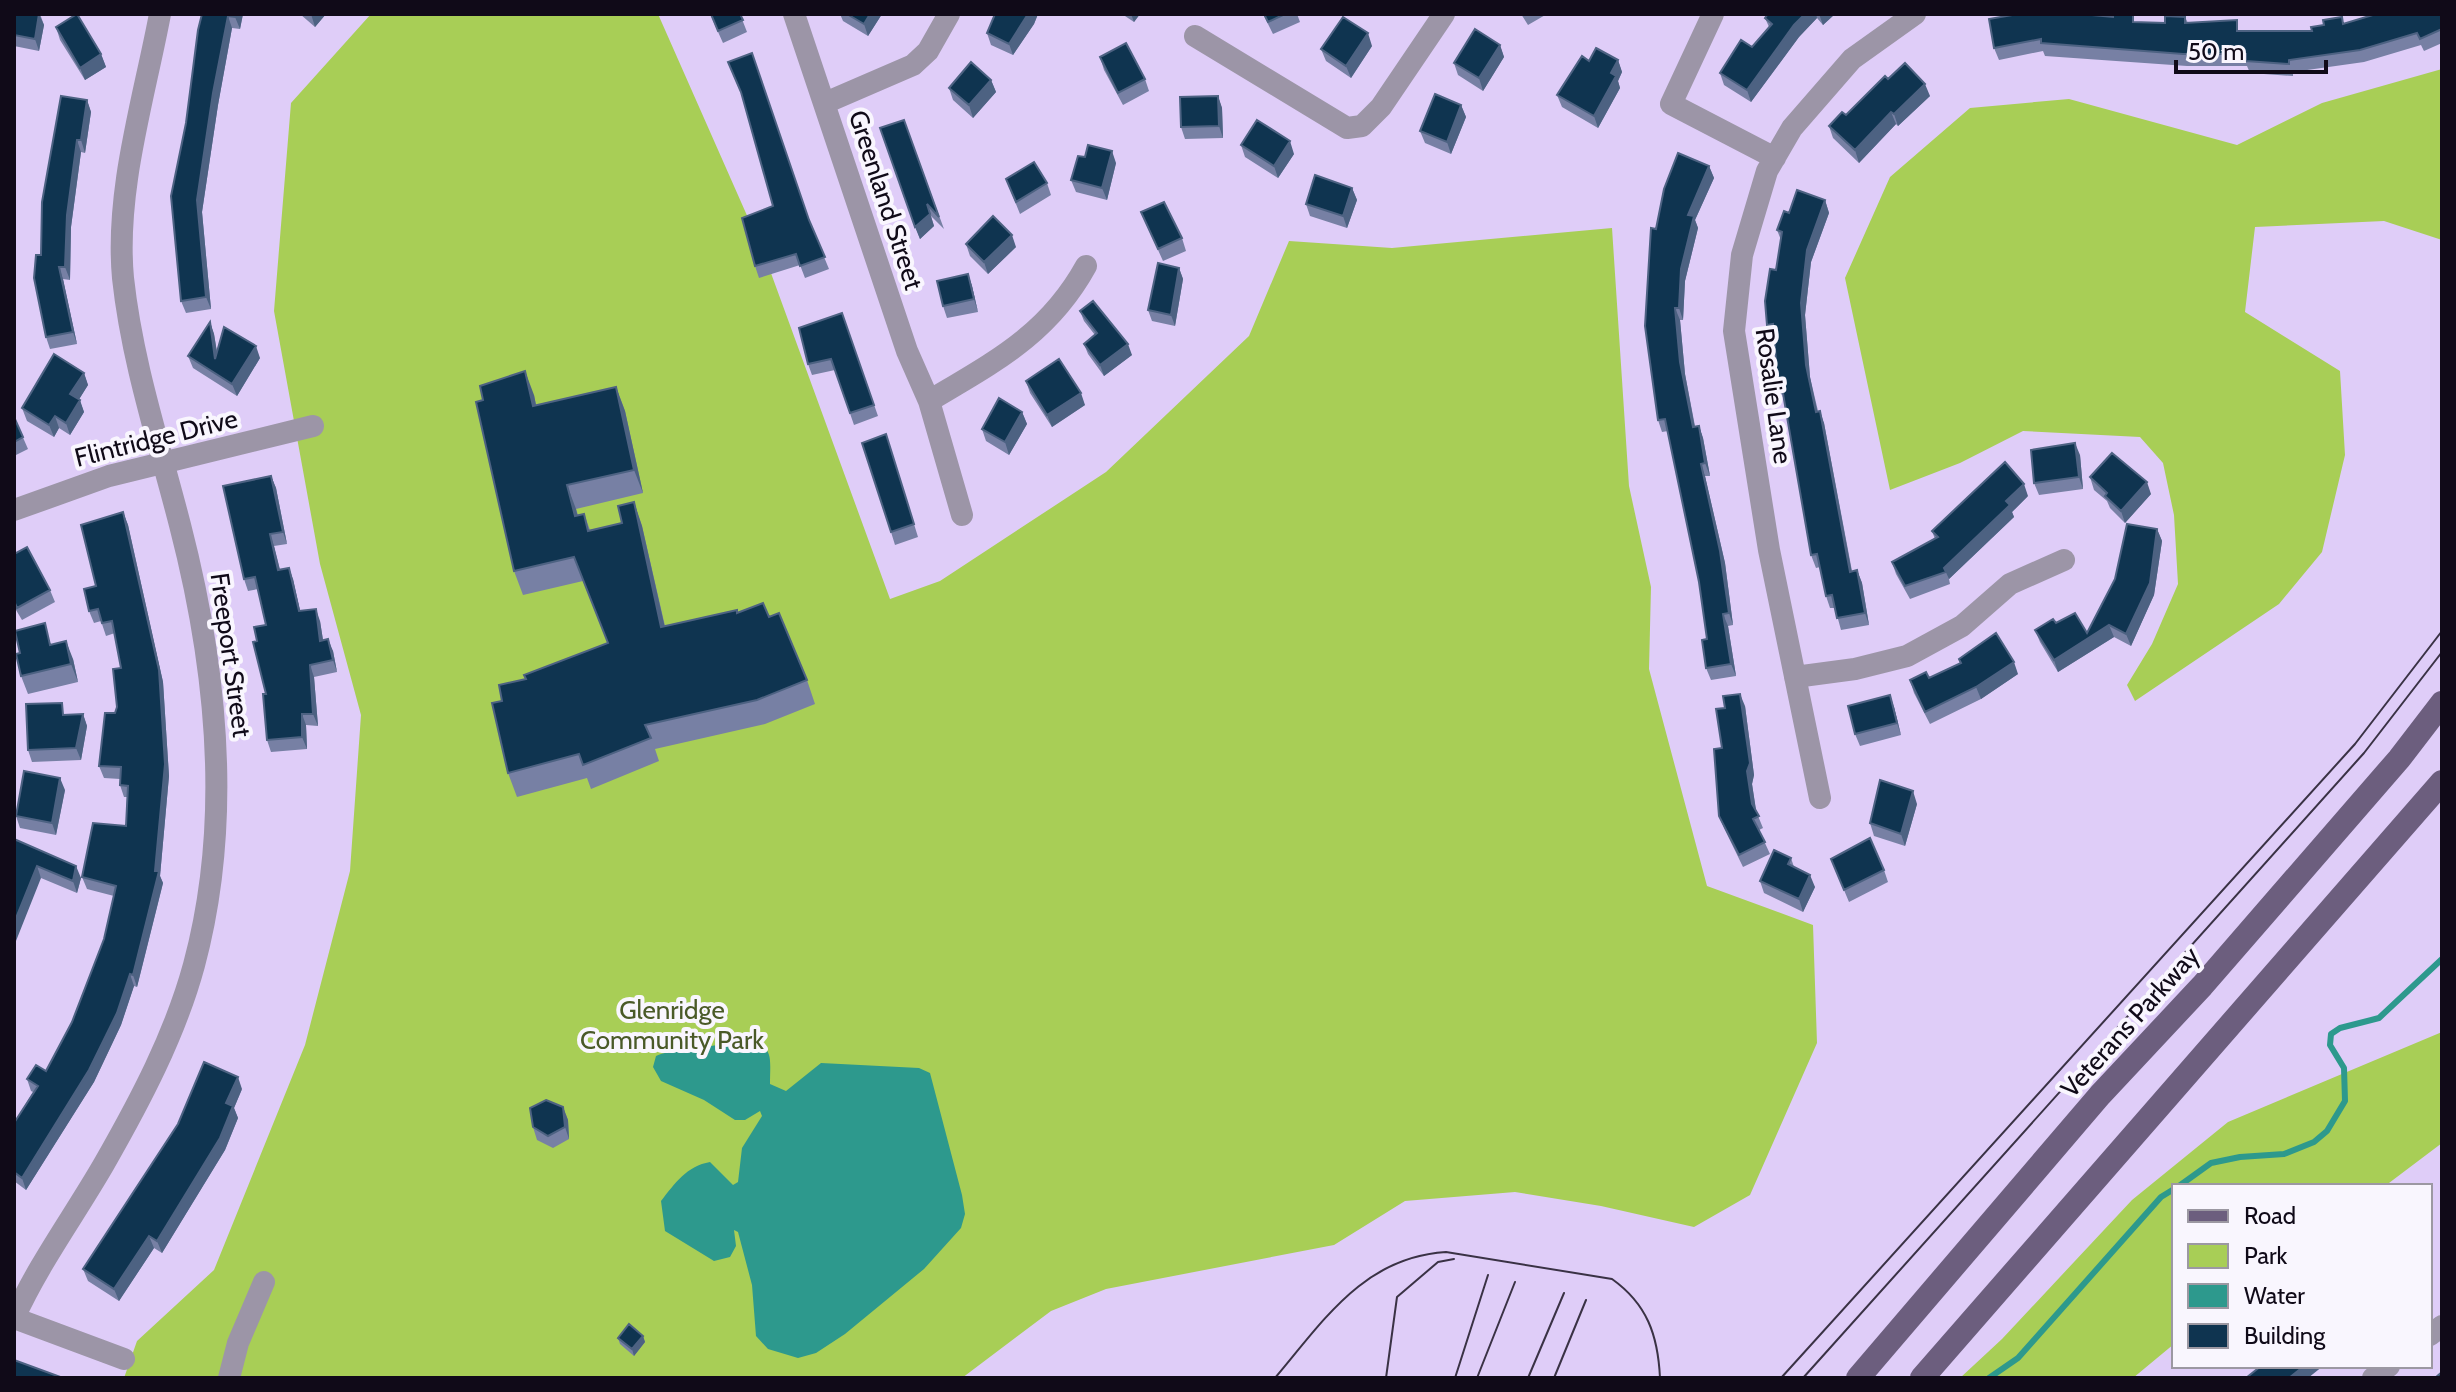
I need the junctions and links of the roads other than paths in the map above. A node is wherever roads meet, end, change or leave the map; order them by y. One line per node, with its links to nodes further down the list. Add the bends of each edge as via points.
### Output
1 (160, 14): 13 (street, Freeport Street, via 128,182 123,273 150,420)
2 (794, 14): 8 (street, Greenland Street)
3 (949, 14): 8 (street, via 928,51 913,65)
4 (1444, 14): 7 (street, via 1381,107 1362,126 1347,128)
5 (1713, 14): 9 (street, via 1671,104)
6 (1908, 15): 9 (street, Rosalie Lane, via 1852,59 1792,128)
7 (1195, 36)
8 (825, 103): 11 (street, Greenland Street, via 907,351)
9 (1775, 158): 17 (street, Rosalie Lane, via 1742,255 1734,331)
10 (1086, 266): 11 (street, via 1064,304 1042,327)
11 (929, 401): 15 (street, Greenland Street)
12 (313, 426): 13 (street, Flintridge Drive)
13 (164, 465): 14 (street, Flintridge Drive, via 109,476); 22 (street, Freeport Street, via 204,633 213,696 215,822 207,897 194,964 174,1026 110,1153 36,1271)
14 (14, 510)
15 (962, 515)
16 (2064, 560): 17 (street, via 2010,584 1962,626 1907,656)
17 (1795, 677): 20 (street, Rosalie Lane)
18 (2442, 703): 25 (main road, Veterans Parkway)
19 (2442, 782): 26 (main road)
20 (1820, 798)
21 (264, 1282): 24 (street)
22 (14, 1318): 23 (street)
23 (124, 1359)
24 (229, 1378)
25 (1858, 1378)
26 (1922, 1378)

